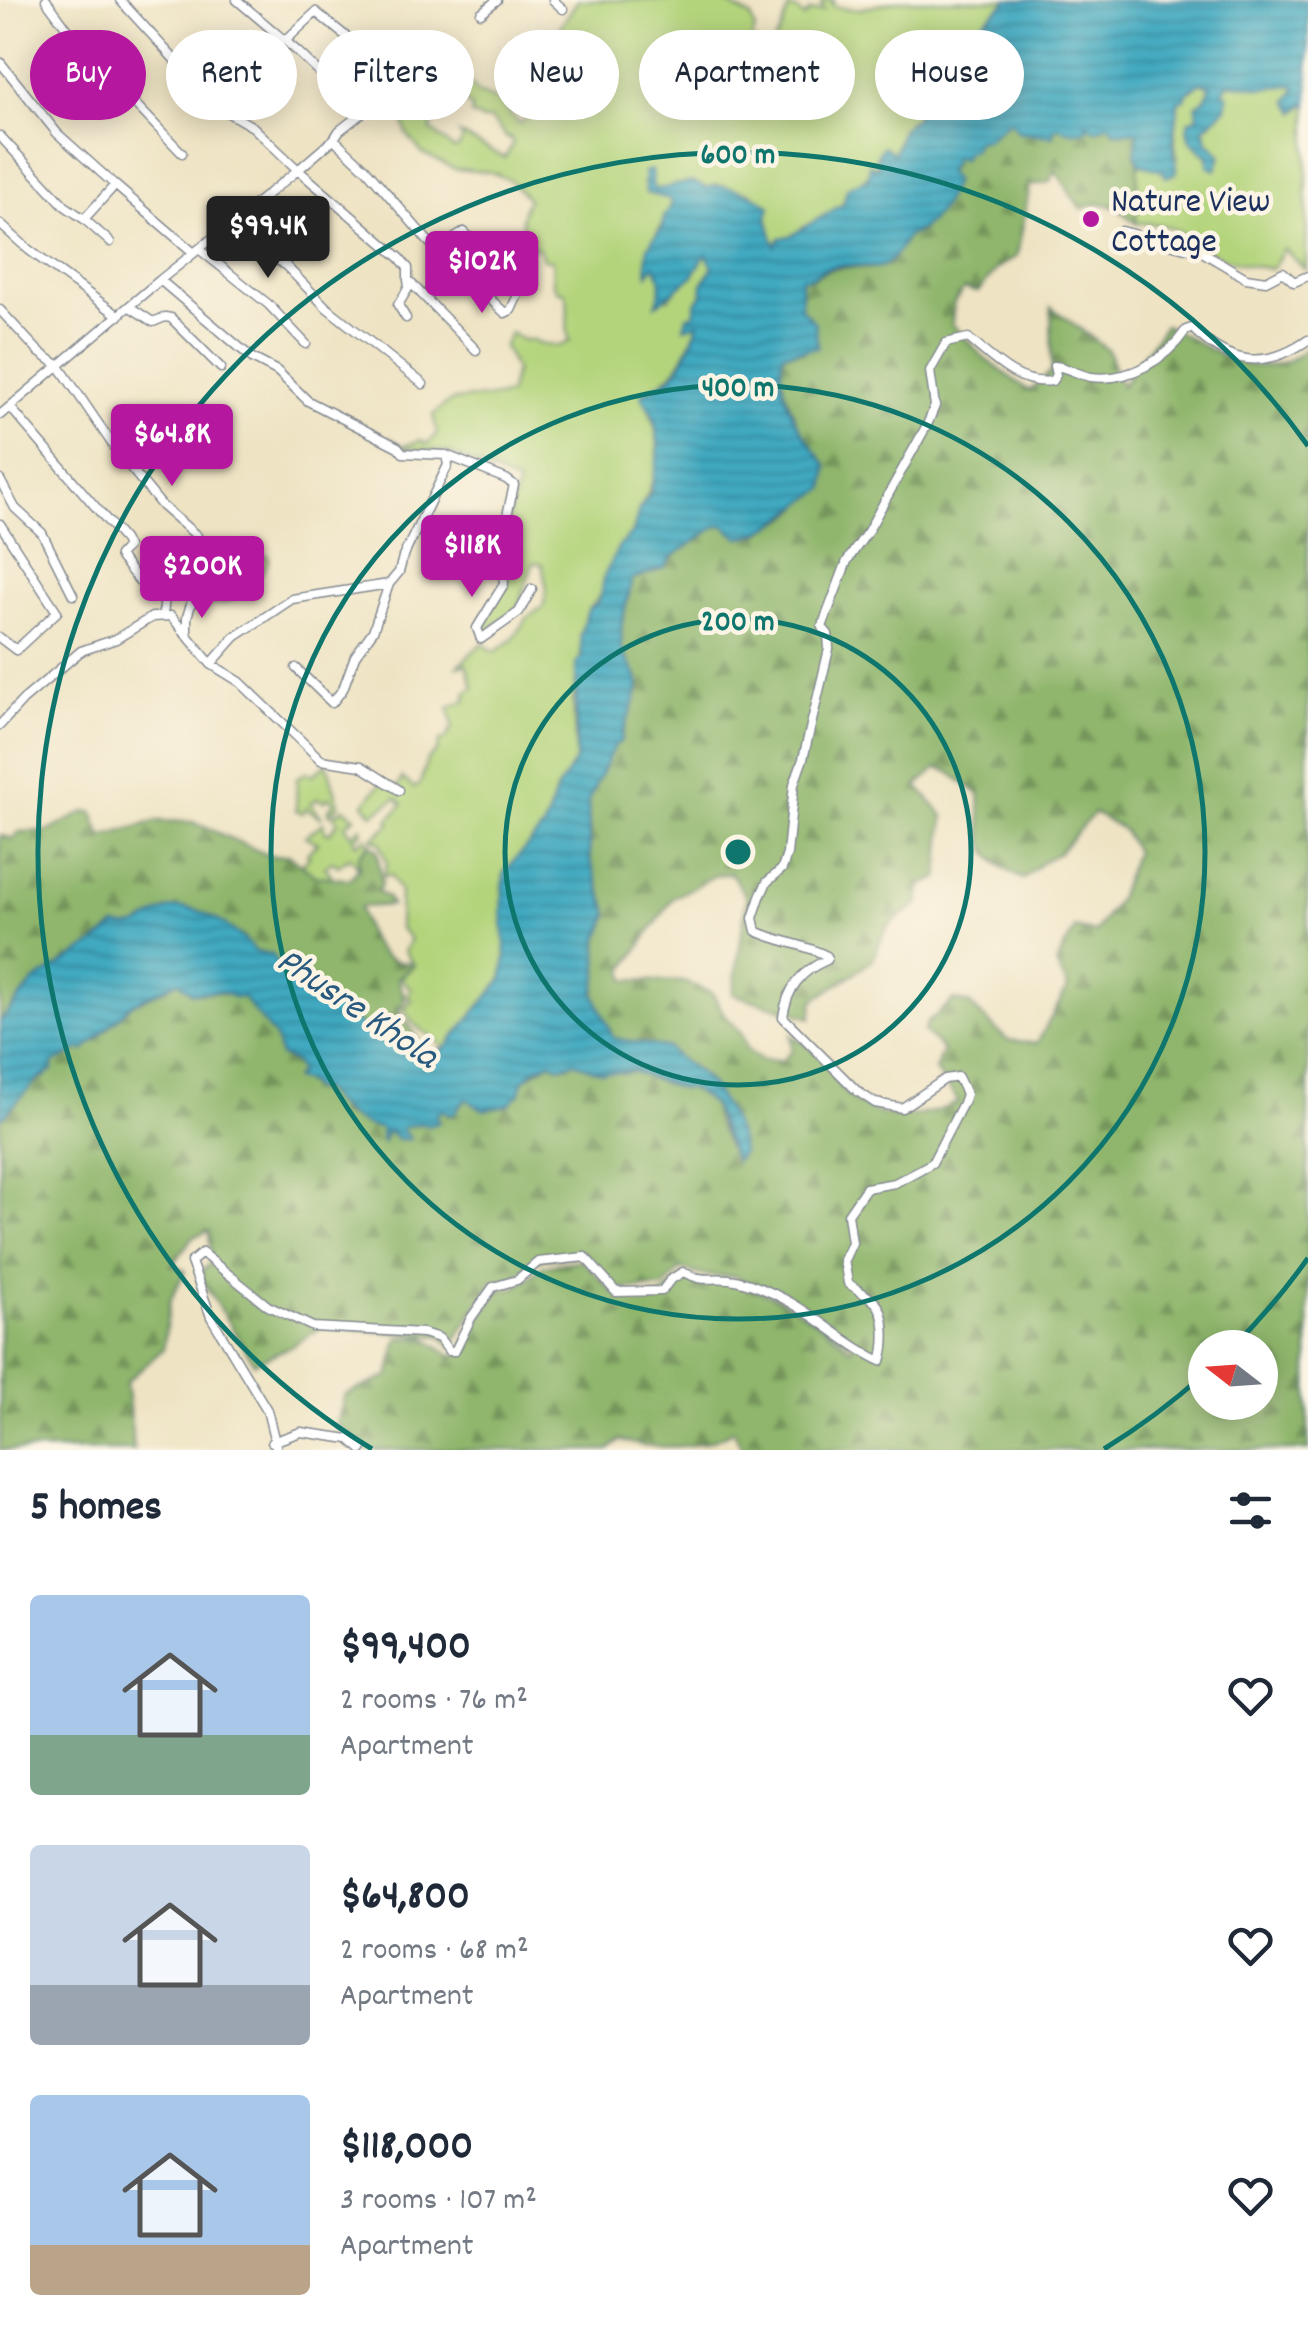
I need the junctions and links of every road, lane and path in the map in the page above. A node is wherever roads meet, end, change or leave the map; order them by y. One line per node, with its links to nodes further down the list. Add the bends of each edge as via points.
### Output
1 (46, 0): 17 (street, via 80,46)
2 (120, 0): 18 (street, via 218,107 252,126)
3 (237, 0): 8 (street)
4 (497, 0): 7 (street)
5 (552, 0): 6 (street)
6 (563, 9)
7 (481, 13)
8 (273, 30)
9 (297, 30): 10 (street, via 316,12)
10 (338, 30)
11 (297, 52): 13 (street)
12 (0, 62): 19 (street, via 57,133)
13 (317, 71)
14 (352, 120): 16 (street)
15 (0, 136): 20 (street)
16 (334, 140): 18 (street); 25 (street)
17 (182, 153)
18 (298, 170): 22 (street); 29 (street, via 400,258)
19 (115, 185): 20 (street); 26 (street)
20 (84, 218): 24 (street)
21 (0, 224): 32 (street)
22 (229, 225): 26 (street); 39 (street)
23 (1122, 230): 27 (street, via 1204,253 1246,278 1266,281 1283,272 1294,282)
24 (110, 242)
25 (438, 249): 25 (street, via 504,313 511,310 522,286 464,232)
26 (197, 251): 28 (street); 35 (street, via 268,304)
27 (1308, 276)
28 (160, 280): 30 (street); 42 (street, via 308,401 403,453)
29 (408, 280): 33 (street, via 398,305); 36 (street)
30 (130, 307): 32 (street); 38 (street, via 153,322 170,318)
31 (0, 310): 37 (street)
32 (120, 316): 37 (street)
33 (406, 318)
34 (1308, 340): 56 (street, via 1266,361 1252,360 1229,355 1192,328 1140,369 1089,377 1054,366 1052,380 1036,383 968,338 946,343 930,371 935,406 927,425 847,560 822,626 829,649 794,784 787,854 753,918 756,932 828,956 786,994 783,1017 857,1091 902,1108 945,1080 958,1076 964,1086 963,1103 932,1163 895,1183 866,1188 848,1214 848,1283 882,1313 881,1361 788,1301 738,1281 703,1281 684,1272 662,1291 616,1292 585,1256 538,1262 518,1280 493,1287 460,1346 449,1351 423,1333 313,1327 268,1306 202,1253 190,1262 202,1298 267,1410)
35 (306, 344)
36 (476, 350)
37 (59, 366): 40 (street); 50 (street, via 128,465 197,536 205,560)
38 (221, 368)
39 (423, 384)
40 (10, 407): 41 (street); 49 (street, via 123,539 127,547 119,556 127,569 161,589)
41 (0, 415)
42 (446, 455): 46 (street, via 448,464); 47 (street, via 514,485 501,542 504,584 477,628 482,639 519,612)
43 (0, 480): 48 (street, via 15,508 42,533)
44 (0, 524): 45 (street)
45 (4, 537): 51 (street, via 57,612 16,650)
46 (388, 584): 52 (street, via 292,599 235,637); 53 (street, via 372,631 332,703)
47 (532, 589)
48 (73, 596)
49 (162, 615): 50 (street); 54 (street, via 80,651)
50 (187, 632): 52 (street)
51 (0, 638)
52 (211, 664): 55 (street, via 240,682 321,760 360,766)
53 (296, 668)
54 (0, 725)
55 (399, 790)
56 (274, 1446): 57 (street, via 301,1432 348,1439)
57 (362, 1450)

